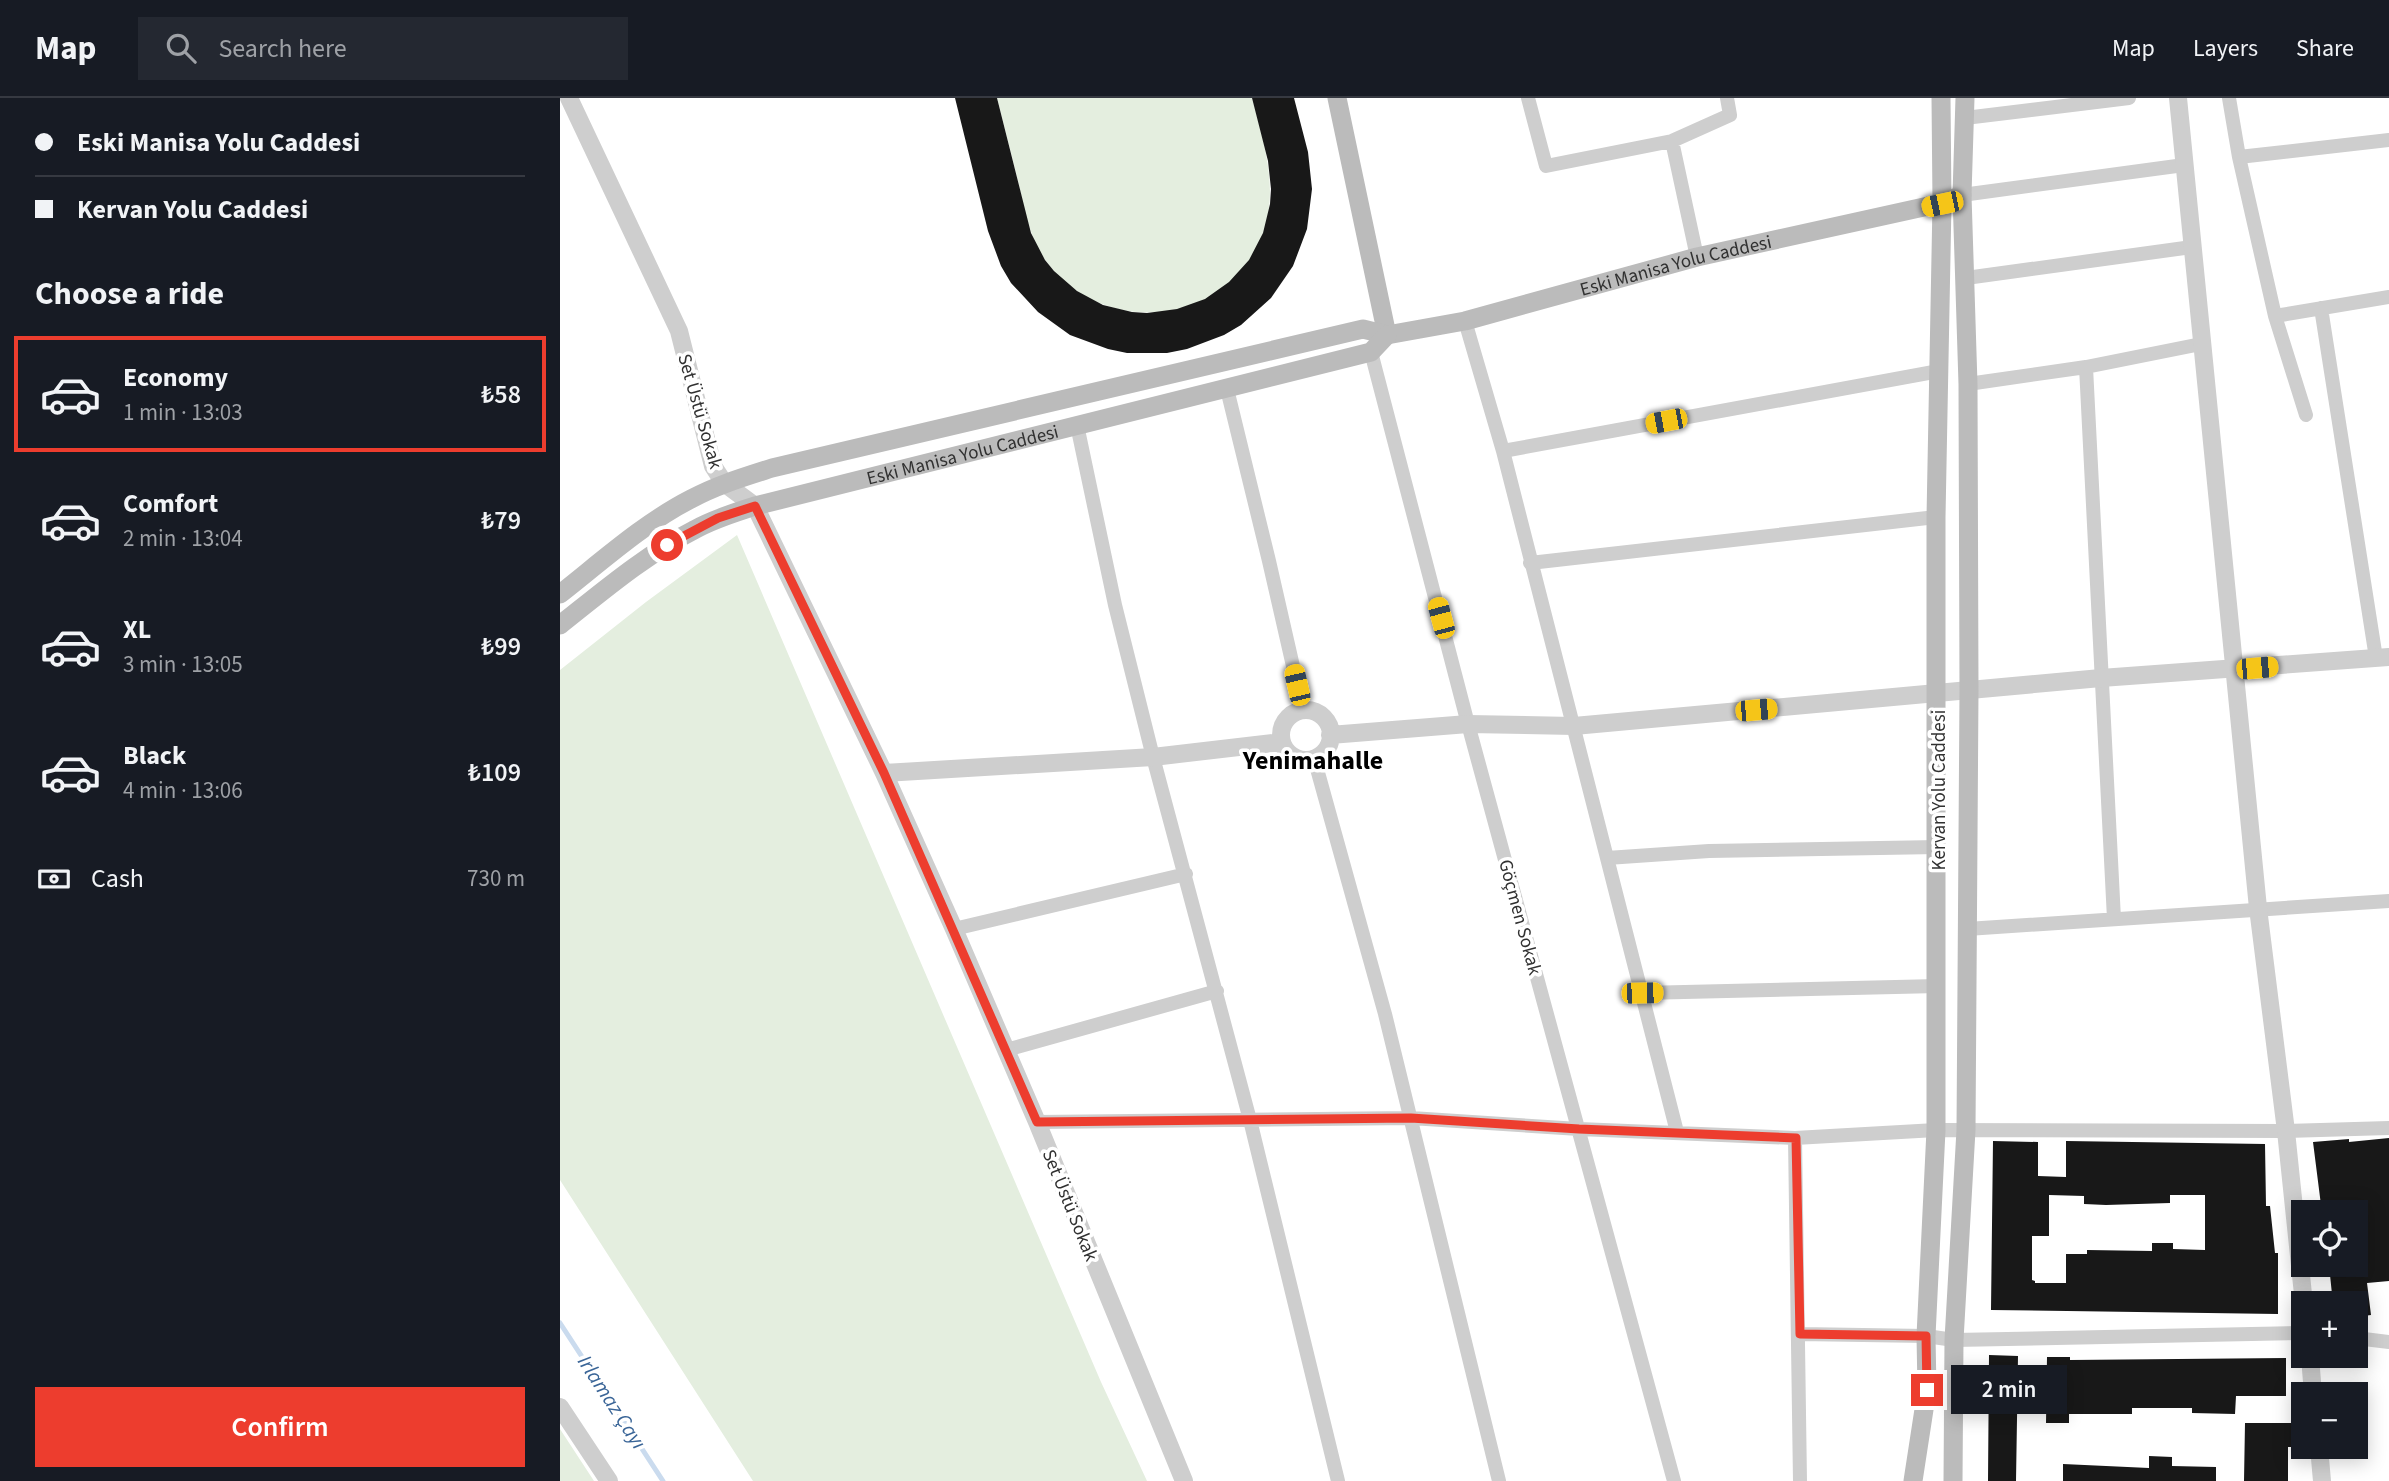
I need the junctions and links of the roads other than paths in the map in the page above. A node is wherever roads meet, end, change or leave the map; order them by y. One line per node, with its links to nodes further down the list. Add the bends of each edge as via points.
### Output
1 (569, 98): 33 (street, Set Üstü Sokak, via 679,331 713,466)
2 (1337, 98): 23 (main road)
3 (1528, 98): 11 (street, via 1546,166)
4 (1727, 98): 11 (street, via 1730,115)
5 (1941, 98): 15 (main road, Kervan Yolu Caddesi)
6 (2129, 98): 9 (street)
7 (2178, 98): 13 (street)
8 (2229, 98): 12 (street)
9 (1965, 108): 14 (main road, Kervan Yolu Caddesi)
10 (2389, 140): 12 (street)
11 (1672, 141): 17 (street)
12 (2239, 157): 21 (street)
13 (2184, 165): 14 (street); 16 (street)
14 (1962, 195): 15 (main road, Eski Manisa Yolu Caddesi); 18 (main road, Kervan Yolu Caddesi)
15 (1942, 204): 17 (main road, Eski Manisa Yolu Caddesi); 27 (main road, Kervan Yolu Caddesi)
16 (2192, 247): 18 (street); 24 (street)
17 (1697, 257): 22 (main road, Eski Manisa Yolu Caddesi)
18 (1966, 278): 28 (main road, Kervan Yolu Caddesi)
19 (2389, 296): 20 (street)
20 (2321, 308): 21 (street); 39 (street)
21 (2275, 316): 30 (street)
22 (1465, 321): 23 (main road, Eski Manisa Yolu Caddesi); 32 (street)
23 (1387, 335): 25 (main road); 33 (main road, Eski Manisa Yolu Caddesi, via 1363,329)
24 (2201, 344): 26 (street); 40 (street)
25 (1371, 352): 29 (main road, Eski Manisa Yolu Caddesi); 45 (street, Göçmen Sokak)
26 (2086, 368): 28 (street); 41 (street)
27 (1939, 371): 32 (street); 35 (main road, Kervan Yolu Caddesi)
28 (1968, 384): 42 (main road, Kervan Yolu Caddesi)
29 (1227, 389): 31 (main road, Eski Manisa Yolu Caddesi); 44 (street)
30 (2306, 415)
31 (1077, 425): 34 (main road, Eski Manisa Yolu Caddesi); 49 (street)
32 (1503, 450): 36 (street)
33 (723, 483): 34 (street, Set Üstü Sokak); 37 (main road, Eski Manisa Yolu Caddesi, via 645,529)
34 (755, 506): 38 (main road, Eski Manisa Yolu Caddesi, via 718,518 667,545); 51 (street, Set Üstü Sokak)
35 (1936, 517): 36 (street); 43 (main road, Kervan Yolu Caddesi)
36 (1530, 563): 46 (street)
37 (560, 593)
38 (560, 625)
39 (2383, 658): 40 (street)
40 (2234, 670): 41 (street); 56 (street)
41 (2101, 678): 42 (street); 57 (street)
42 (1969, 691): 43 (street); 59 (main road, Kervan Yolu Caddesi)
43 (1938, 695): 46 (street); 52 (main road, Kervan Yolu Caddesi)
44 (1303, 710): 47 (street, via 1319,714); 48 (street, via 1285,722)
45 (1468, 724): 46 (street); 47 (street); 68 (street, Göçmen Sokak)
46 (1574, 726): 53 (street)
47 (1330, 735): 50 (street, via 1326,749)
48 (1282, 742): 49 (street); 50 (street, via 1294,757)
49 (1153, 757): 51 (street); 54 (street)
50 (1314, 758): 64 (street)
51 (884, 773): 58 (street, Set Üstü Sokak)
52 (1938, 847): 53 (street, via 1709,851); 60 (main road, Kervan Yolu Caddesi)
53 (1607, 858): 62 (street)
54 (1186, 874): 58 (street); 61 (street)
55 (2389, 901): 56 (street)
56 (2258, 908): 57 (street); 71 (street)
57 (2114, 919): 59 (street)
58 (954, 929): 63 (street, Set Üstü Sokak)
59 (1967, 929): 70 (main road, Kervan Yolu Caddesi)
60 (1938, 986): 62 (street); 69 (main road, Kervan Yolu Caddesi)
61 (1217, 992): 63 (street); 65 (street)
62 (1642, 993): 72 (street)
63 (1006, 1050): 66 (street, Set Üstü Sokak)
64 (1411, 1118): 65 (street); 68 (street); 86 (street)
65 (1250, 1120): 66 (street); 85 (street)
66 (1037, 1122): 84 (street, Set Üstü Sokak)
67 (2389, 1128): 71 (street)
68 (1579, 1129): 72 (street); 87 (street, Göçmen Sokak)
69 (1936, 1130): 70 (street); 73 (street); 77 (main road, Kervan Yolu Caddesi)
70 (1966, 1130): 71 (street); 79 (main road, Kervan Yolu Caddesi)
71 (2286, 1131): 74 (street)
72 (1677, 1132): 73 (street)
73 (1796, 1138): 76 (street)
74 (2303, 1291)
75 (2291, 1333): 79 (street)
76 (1800, 1334): 77 (street); 88 (street)
77 (1926, 1336): 79 (street); 89 (main road, Kervan Yolu Caddesi, via 1927,1390)
78 (2368, 1339): 80 (street)
79 (1954, 1340): 90 (main road, Kervan Yolu Caddesi)
80 (2389, 1342)
81 (560, 1408): 83 (street)
82 (2320, 1459): 91 (street)
83 (608, 1481)
84 (1184, 1481)
85 (1338, 1481)
86 (1499, 1481)
87 (1674, 1481)
88 (1800, 1481)
89 (1913, 1481)
90 (1953, 1481)
91 (2322, 1481)

